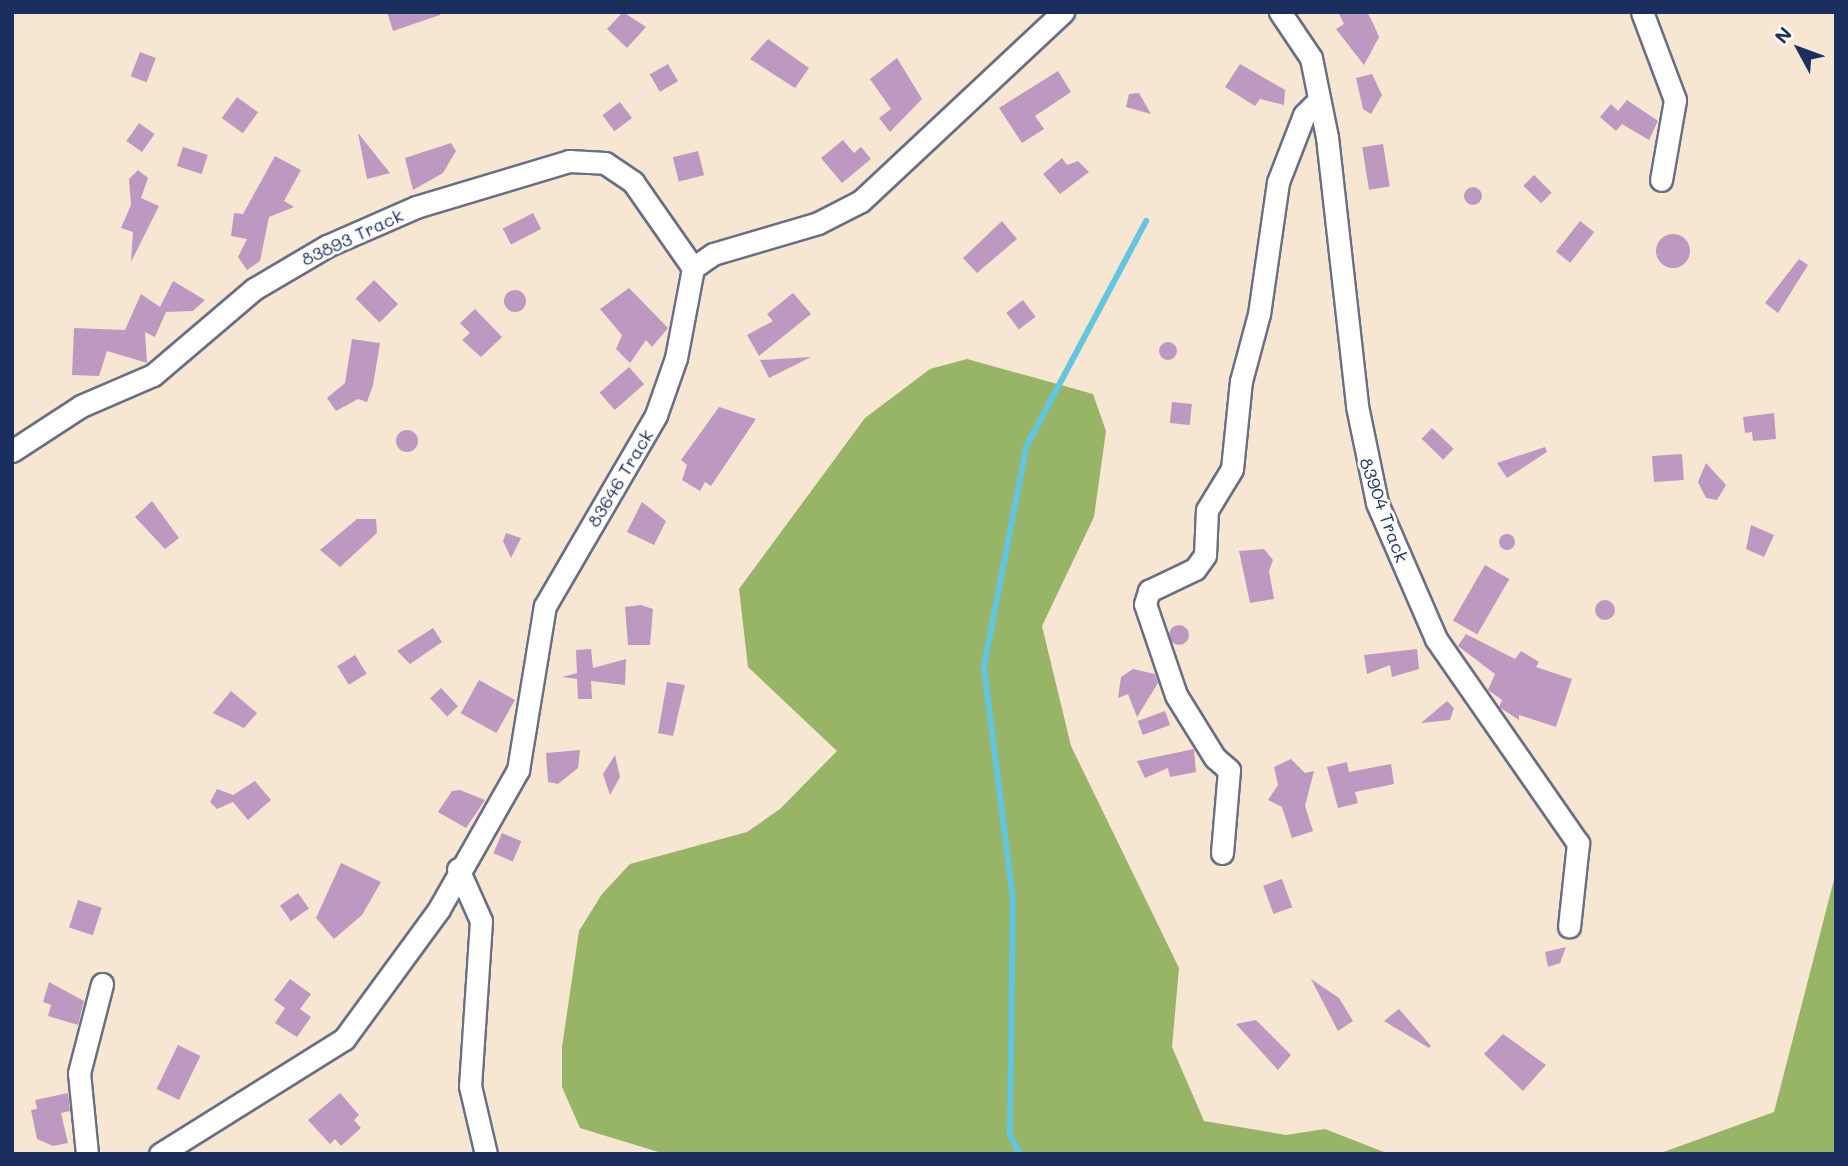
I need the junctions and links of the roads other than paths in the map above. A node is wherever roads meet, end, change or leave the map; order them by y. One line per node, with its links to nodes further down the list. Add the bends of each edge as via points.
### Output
1 (1063, 12): 6 (street, via 861,201 776,238 713,254)
2 (1280, 12): 4 (street, 83904 Track, via 1311,58)
3 (1642, 12): 5 (street, via 1675,100)
4 (1319, 100): 8 (street, via 1304,115 1278,183 1259,314 1241,381 1232,469 1206,510 1205,555 1195,569 1149,591 1145,604 1176,695 1214,758 1229,770); 10 (street, 83904 Track, via 1342,236 1363,452 1377,503 1436,639 1578,843)
5 (1661, 180)
6 (693, 268): 7 (street, 83893 Track, via 633,181 605,163 569,161 416,207 327,246 254,289 153,375 81,406); 9 (street, 83646 Track, via 676,358 656,415 545,606 518,770)
7 (12, 451)
8 (1222, 853)
9 (458, 869): 13 (street, via 439,909 344,1039); 14 (street, via 481,921 470,1086)
10 (1569, 927)
11 (102, 984): 12 (street, via 79,1073)
12 (88, 1154)
13 (160, 1154)
14 (486, 1154)

